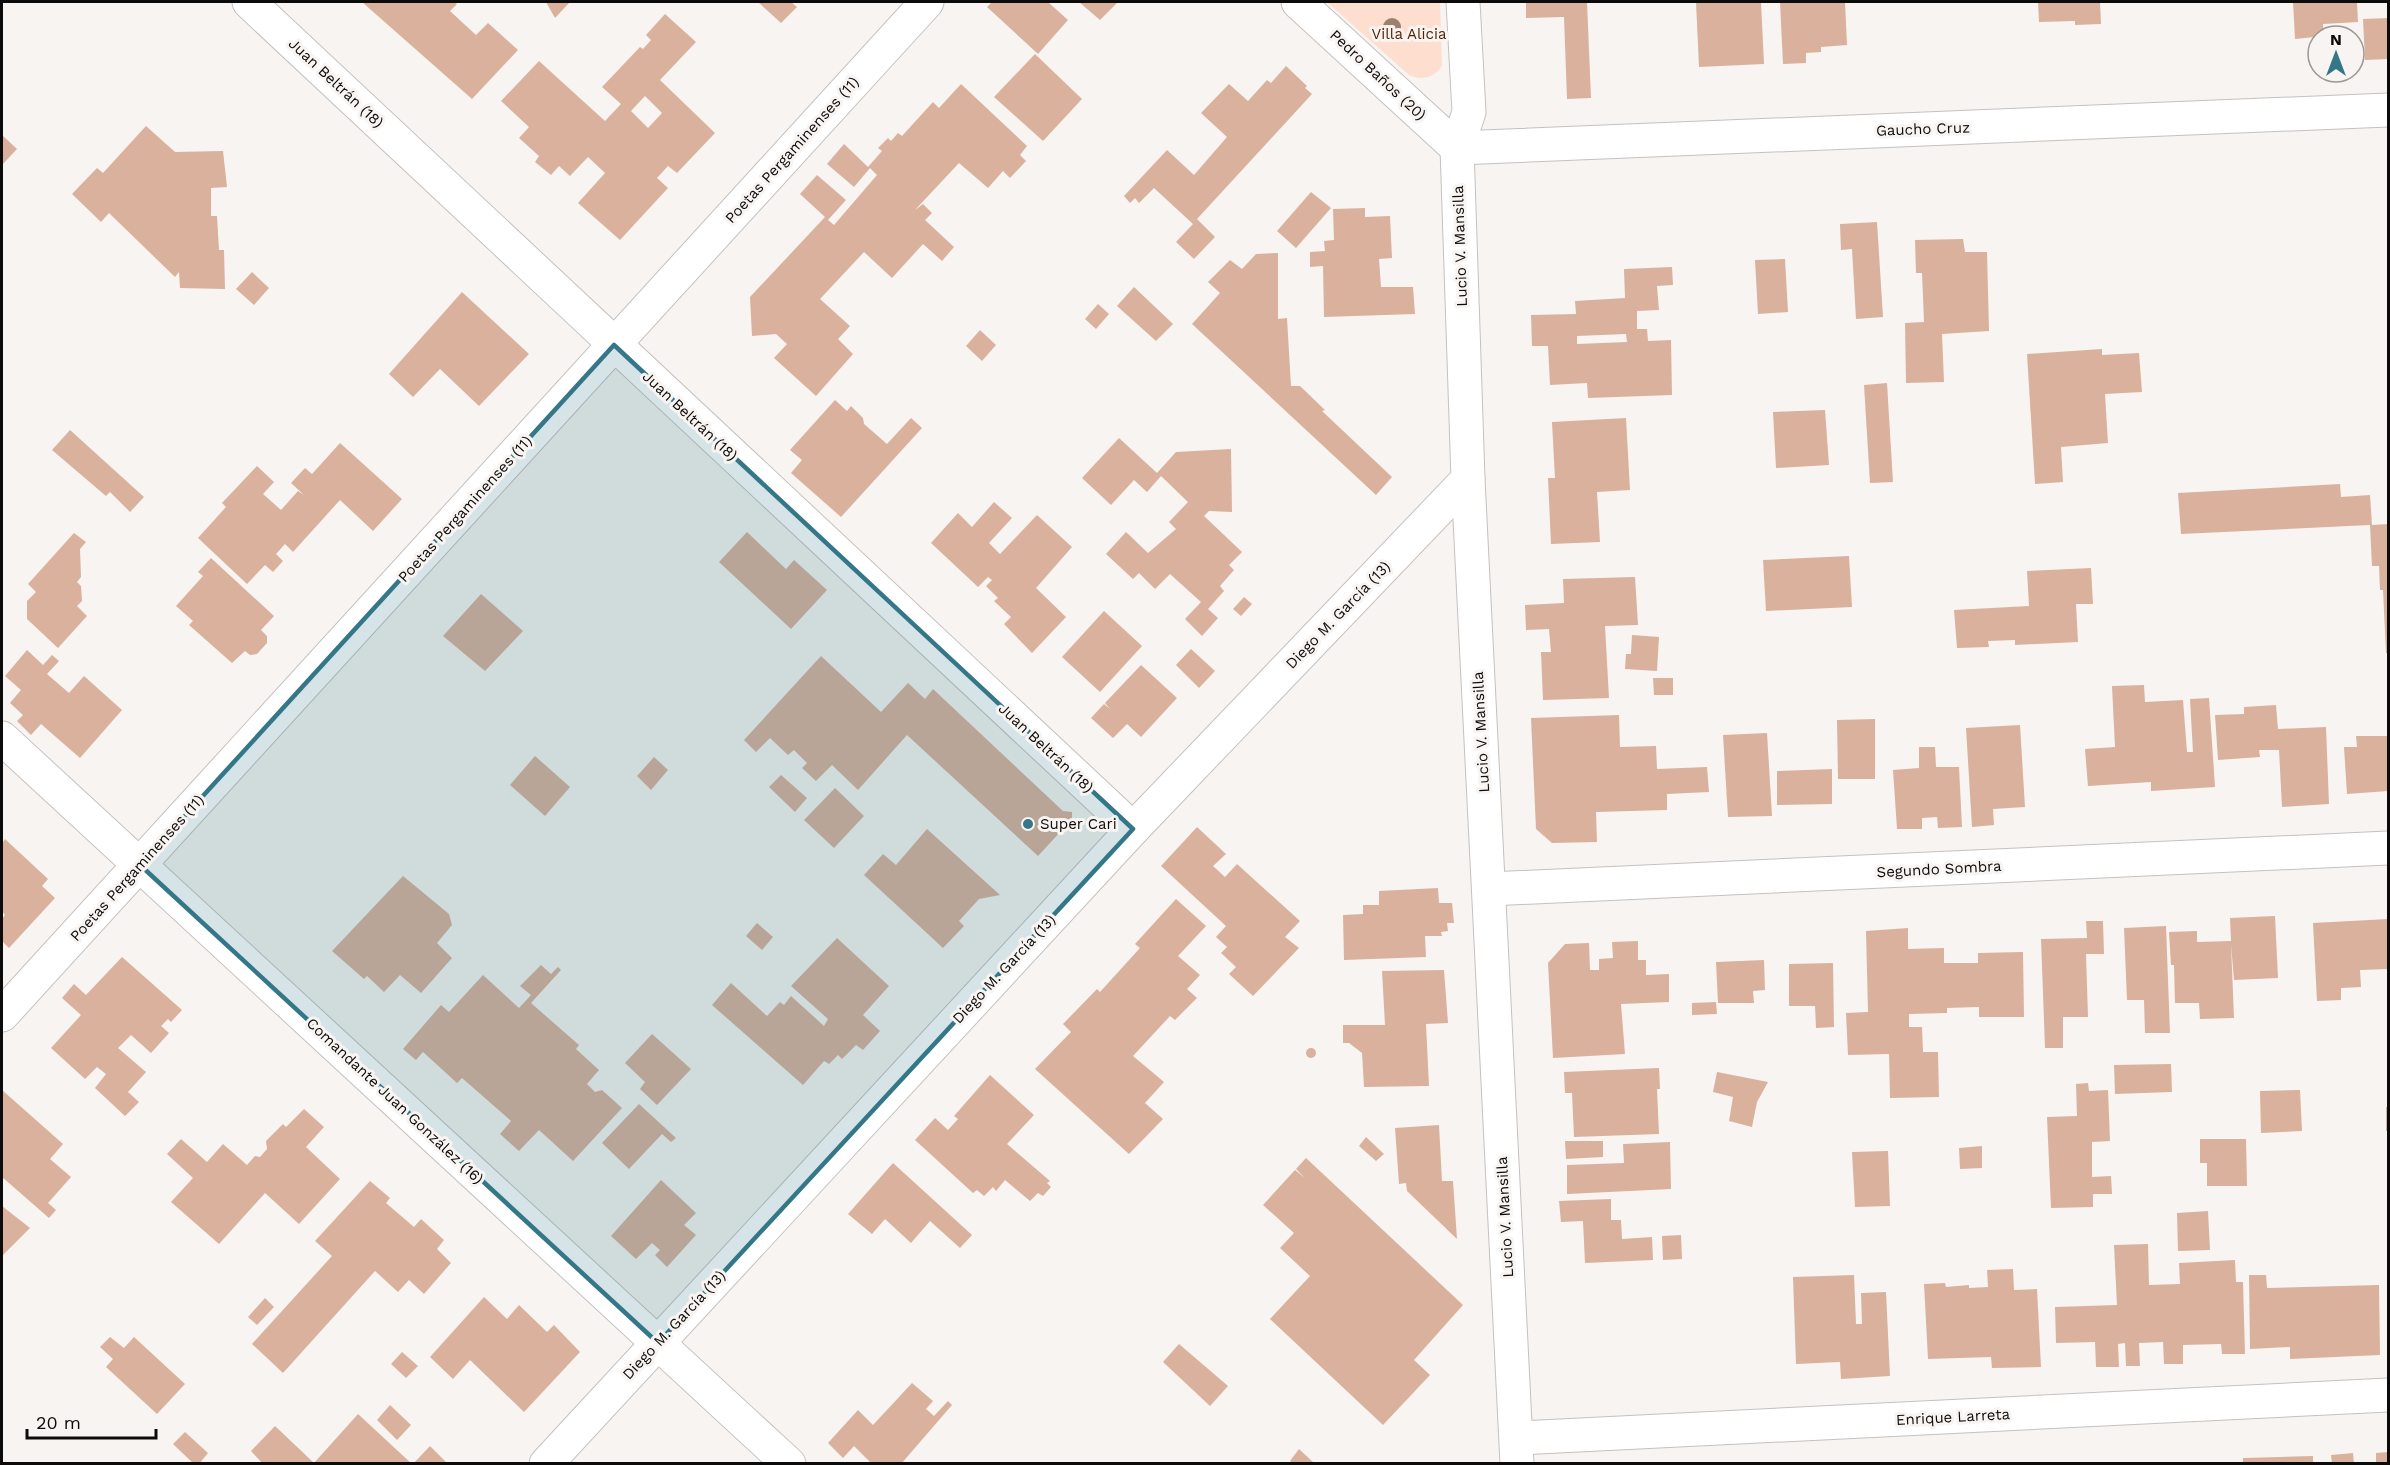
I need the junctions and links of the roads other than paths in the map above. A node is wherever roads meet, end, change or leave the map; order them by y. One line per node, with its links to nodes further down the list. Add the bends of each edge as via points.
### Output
1 (249, 2): 7 (street, Juan Beltrán (18))
2 (927, 2): 7 (street, Poetas Pergaminenses (11))
3 (1298, 2): 6 (street, Pedro Baños (20))
4 (1462, 2): 6 (street, Lucio V. Mansilla, via 1468,112)
5 (2388, 110): 6 (street, Gaucho Cruz)
6 (1457, 148): 8 (street, Lucio V. Mansilla)
7 (614, 345): 10 (street, Juan Beltrán (18)); 12 (street, Poetas Pergaminenses (11))
8 (1468, 479): 10 (street, Diego M. García (13)); 13 (street, Lucio V. Mansilla)
9 (2, 738): 12 (street, Comandante Juan González (16))
10 (1133, 829): 15 (street, Diego M. García (13))
11 (2388, 848): 13 (street, Segundo Sombra)
12 (140, 865): 14 (street, Poetas Pergaminenses (11)); 15 (street, Comandante Juan González (16))
13 (1489, 889): 17 (street, Lucio V. Mansilla)
14 (2, 1015)
15 (658, 1343): 18 (street, Diego M. García (13)); 19 (street, Comandante Juan González (16))
16 (2388, 1395): 17 (street, Enrique Larreta)
17 (1516, 1457)
18 (546, 1464)
19 (789, 1464)

